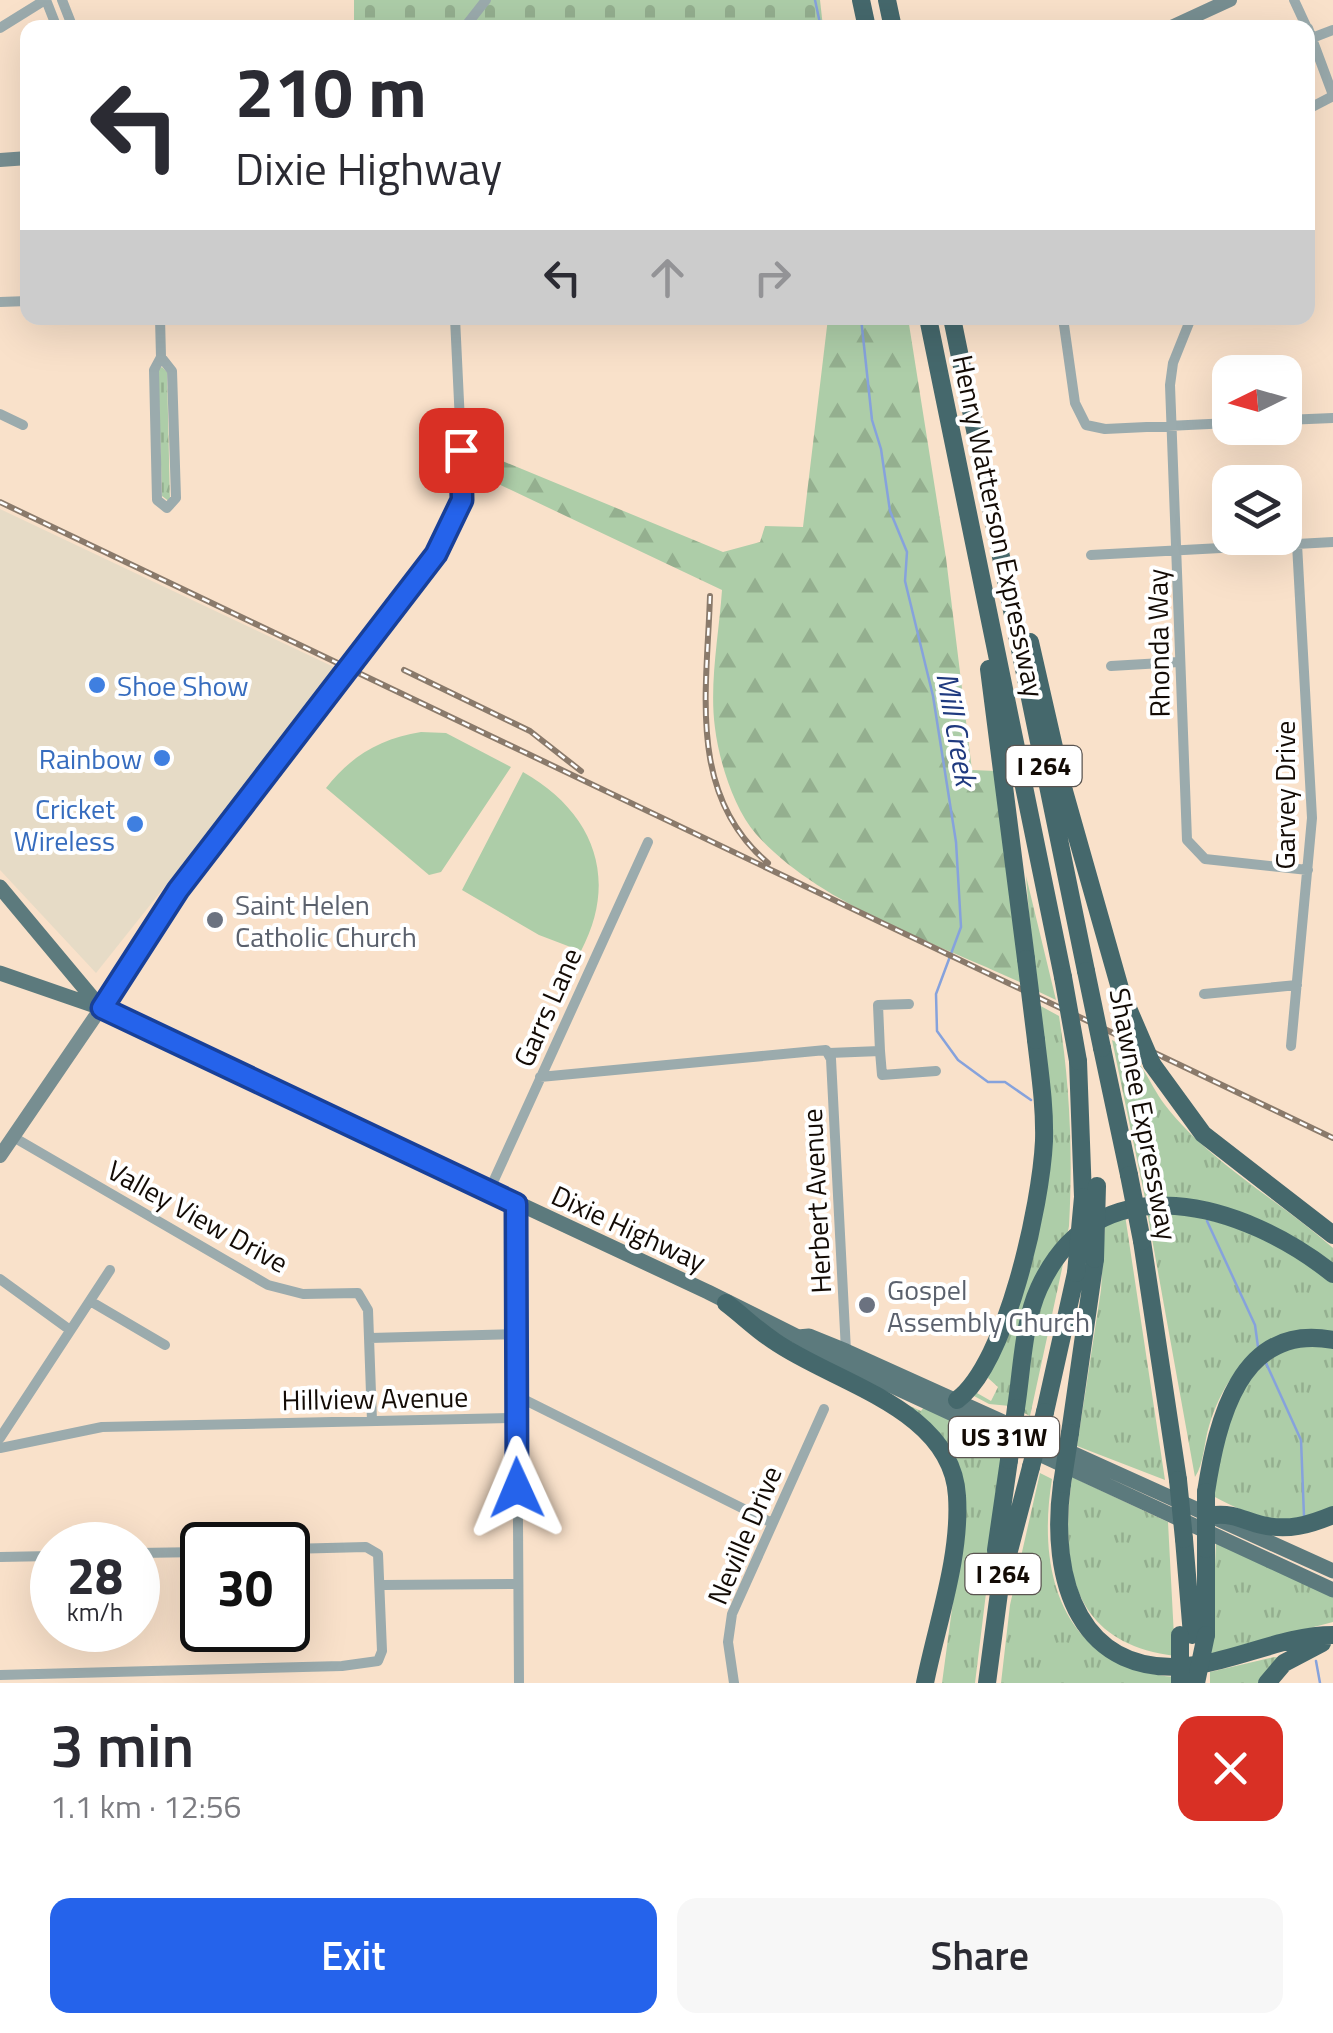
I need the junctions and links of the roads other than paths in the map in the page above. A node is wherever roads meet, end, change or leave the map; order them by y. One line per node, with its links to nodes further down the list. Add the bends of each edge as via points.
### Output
1 (46, 0): 6 (street)
2 (486, 0): 4 (street)
3 (1230, 0): 5 (main road)
4 (470, 20)
5 (1186, 20)
6 (0, 28)
7 (1315, 47): 8 (street)
8 (1333, 96)
9 (160, 325): 15 (street)
10 (456, 325): 39 (street, via 463,484 451,529 178,890)
11 (929, 325): 29 (highway, Henry Watterson Expressway / I 264)
12 (953, 325): 28 (highway, Henry Watterson Expressway / I 264)
13 (1064, 325): 21 (street, via 1083,423 1097,430)
14 (1187, 325): 21 (street, Rhonda Way, via 1173,363)
15 (161, 357): 15 (street, via 154,370 157,500 167,508 176,498 172,371)
16 (0, 414): 20 (street)
17 (1333, 418): 18 (street)
18 (1302, 419)
19 (1212, 424): 21 (street)
20 (23, 425)
21 (1171, 426): 25 (street, Rhonda Way)
22 (1333, 542): 23 (street)
23 (1302, 544)
24 (1212, 548): 25 (street)
25 (1178, 550): 27 (street); 30 (street, Rhonda Way)
26 (1298, 555): 33 (street, Garvey Drive, via 1312,792)
27 (1091, 556)
28 (1003, 561): 51 (highway, bridge, via 1025,622 1120,992 1152,1064 1203,1134); 82 (highway, Shawnee Expressway / I 264, bridge, via 1142,1241 1178,1480)
29 (985, 599): 45 (highway, Henry Watterson Expressway / I 264, bridge, via 1064,976); 64 (highway, bridge, via 1044,1140 1017,1278 984,1370)
30 (1179, 662): 31 (street); 33 (street, Rhonda Way, via 1191,848 1220,862)
31 (1111, 666)
32 (648, 842): 44 (street, Garrs Lane)
33 (1308, 870): 36 (street, Garvey Drive)
34 (0, 887): 39 (main road)
35 (0, 973): 39 (main road, Dixie Highway / US 31W)
36 (1297, 985): 37 (street); 40 (street, Garvey Drive)
37 (1204, 994)
38 (909, 1004): 41 (street, via 878,1005)
39 (102, 1008): 46 (main road); 49 (main road, Dixie Highway / US 31W)
40 (1290, 1046)
41 (880, 1051): 42 (street); 43 (street, via 882,1075)
42 (828, 1052): 44 (street); 63 (street, Herbert Avenue)
43 (936, 1071)
44 (540, 1077): 49 (street, Garrs Lane)
45 (1082, 1098): 48 (highway, Shawnee Expressway / I 264)
46 (15, 1138): 47 (main road); 60 (street, Valley View Drive, via 268,1285 303,1294 358,1293 368,1310)
47 (0, 1156)
48 (1090, 1191): 78 (highway, Shawnee Expressway / I 264, bridge, via 1045,1412); 83 (highway, bridge, via 1095,1259 1062,1484 1057,1535 1063,1584 1087,1626 1126,1656 1158,1666 1198,1665)
49 (490, 1192): 50 (main road, Dixie Highway / US 31W)
50 (516, 1204): 56 (main road, Dixie Highway / US 31W); 58 (street)
51 (1333, 1235)
52 (110, 1270): 55 (street)
53 (1333, 1274): 78 (highway, bridge, via 1279,1237 1219,1213 1172,1204 1124,1210 1067,1246 1046,1273 1031,1316 996,1550)
54 (0, 1279): 57 (street)
55 (90, 1301): 57 (street); 62 (street)
56 (726, 1302): 59 (main road, Dixie Highway / US 31W); 81 (highway, via 774,1341 896,1409 938,1442 957,1493)
57 (70, 1330): 68 (street)
58 (514, 1334): 60 (street); 66 (street)
59 (798, 1337): 63 (main road, Dixie Highway / US 31W); 80 (main road, Dixie Highway / US 31W)
60 (370, 1338): 67 (street, Valley View Drive)
61 (1333, 1340): 82 (highway, bridge, via 1314,1336 1274,1347 1229,1396 1206,1492 1206,1549)
62 (165, 1345)
63 (846, 1352): 64 (main road, Dixie Highway / US 31W)
64 (956, 1400): 70 (main road, Dixie Highway / US 31W)
65 (824, 1409): 72 (street, Neville Drive)
66 (515, 1418): 67 (street, Hillview Avenue); 72 (street, Hillview Avenue, via 523,1399); 77 (street)
67 (372, 1420): 69 (street, Hillview Avenue, via 102,1428)
68 (0, 1438)
69 (0, 1448)
70 (1215, 1515): 71 (highway, via 1276,1528 1306,1527); 76 (main road, Dixie Highway / US 31W)
71 (1333, 1515)
72 (772, 1523): 86 (street, Neville Drive, via 728,1628)
73 (310, 1549): 79 (street, via 372,1549)
74 (30, 1556): 75 (street)
75 (0, 1557)
76 (1333, 1571)
77 (518, 1584): 79 (street); 85 (street)
78 (1000, 1584): 89 (highway, Shawnee Expressway / I 264)
79 (382, 1586): 84 (street, via 382,1651 376,1663)
80 (1333, 1590)
81 (944, 1594): 87 (highway); 88 (highway)
82 (1193, 1635): 90 (highway, bridge); 91 (highway, Shawnee Expressway / I 264)
83 (1333, 1636): 92 (highway, via 1293,1656)
84 (0, 1674)
85 (520, 1683)
86 (734, 1683)
87 (925, 1683)
88 (936, 1683)
89 (987, 1683)
90 (1180, 1683)
91 (1195, 1683)
92 (1267, 1683)

